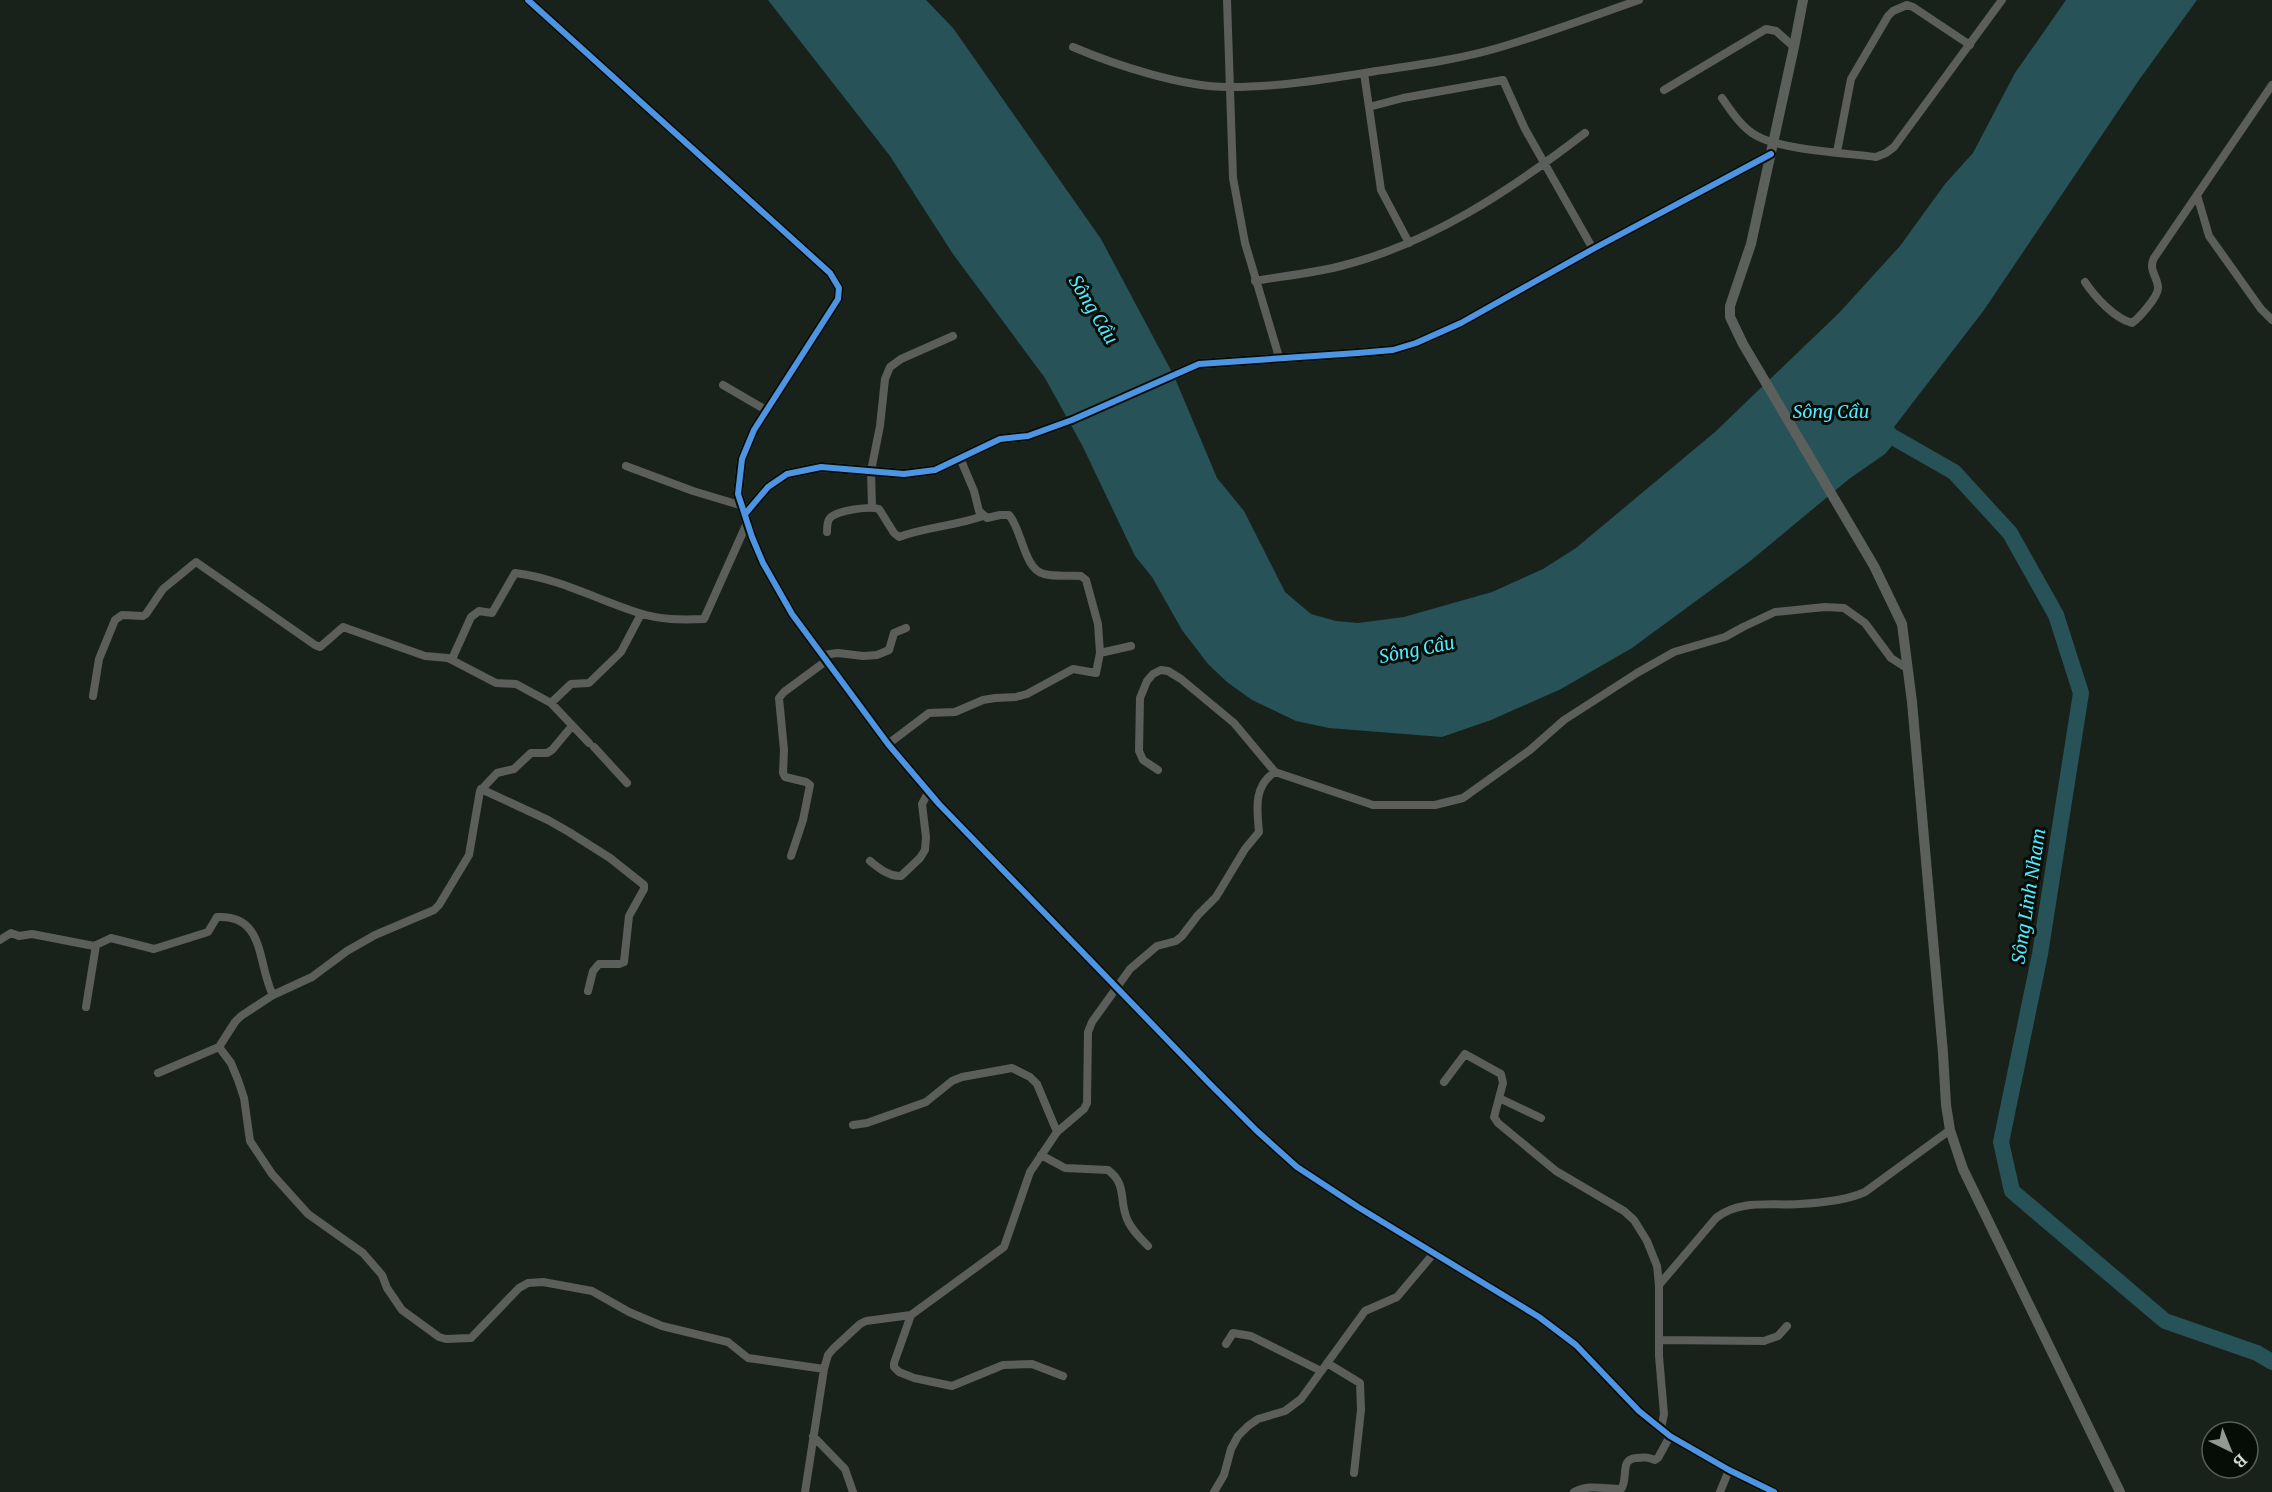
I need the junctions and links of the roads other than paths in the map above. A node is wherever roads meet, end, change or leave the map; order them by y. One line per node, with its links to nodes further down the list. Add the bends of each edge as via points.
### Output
1 (528, 0): 28 (street, via 835,280 838,299)
2 (1227, 0): 11 (street)
3 (1639, 0): 9 (street, via 1481,52)
4 (1803, 0): 8 (street)
5 (2002, 0): 6 (street)
6 (1970, 45): 17 (street, via 1894,147 1876,157); 17 (street, via 1907,5 1893,11 1851,79)
7 (1073, 47): 11 (street, via 1167,78)
8 (1794, 47): 12 (street, via 1776,31 1766,29); 16 (street)
9 (1364, 73): 11 (street, via 1303,83); 14 (street)
10 (2272, 85): 19 (street)
11 (1232, 87): 22 (street, via 1232,170)
12 (1664, 90)
13 (1722, 98): 16 (street)
14 (1369, 107): 18 (street, via 1503,80); 20 (street, via 1381,189)
15 (1585, 133): 18 (street)
16 (1772, 148): 17 (street); 21 (street); 42 (street, via 1730,317 1874,566 1902,624)
17 (1837, 152)
18 (1545, 163): 20 (street, via 1494,197); 21 (street)
19 (2197, 195): 23 (street, via 2152,263 2157,292 2132,323 2101,301); 24 (street, via 2209,236)
20 (1409, 243): 22 (street, via 1341,266)
21 (1593, 249): 26 (street, via 1461,323 1416,343 1393,350)
22 (1256, 281): 26 (street)
23 (2085, 282)
24 (2272, 320)
25 (953, 336): 31 (street, via 890,367)
26 (1279, 357): 29 (street, via 1199,364 1072,420 1028,436 1000,439)
27 (723, 385): 28 (street)
28 (766, 410): 33 (street, via 742,459 738,494)
29 (960, 458): 31 (street, via 918,473); 34 (street)
30 (626, 466): 33 (street)
31 (871, 471): 32 (street); 33 (street, via 822,467 788,474 768,487)
32 (872, 507): 34 (street, via 879,509 899,537); 35 (street, via 831,517)
33 (746, 514): 36 (street, via 704,619 675,620); 40 (street, via 763,563 792,614)
34 (983, 516): 39 (street, via 1009,515 1039,573 1082,576 1086,580 1098,624)
35 (827, 532)
36 (641, 614): 41 (street, via 555,582 515,573 492,613 479,611 471,617); 44 (street, via 621,652 589,683 571,684)
37 (906, 628): 40 (street, via 894,633 892,646 886,652 871,656 838,653)
38 (1131, 646): 39 (street)
39 (1100, 653): 46 (street, via 1096,673 1073,669 1027,694 989,699 955,712 929,713)
40 (824, 658): 46 (street); 52 (street, via 779,698 783,773 810,785)
41 (452, 659): 43 (street, via 425,656 343,627 320,647 196,562 163,588 146,614 123,615 115,620 99,659); 44 (street, via 496,683 516,684)
42 (1908, 669): 48 (street, via 1891,658 1865,623 1844,608 1775,612 1725,638 1674,652 1637,673 1564,720 1463,798 1451,802 1373,805); 66 (street)
43 (93, 696)
44 (550, 704): 45 (street)
45 (572, 726): 49 (street); 50 (street, via 552,750 531,753 514,769 497,773)
46 (888, 744): 51 (street)
47 (1158, 770): 48 (street, via 1143,760 1139,751 1140,698 1147,681 1161,670 1181,679 1234,723)
48 (1275, 772): 56 (street, via 1260,787 1256,805 1259,832 1216,897 1182,936 1151,950)
49 (627, 783)
50 (481, 789): 57 (street, via 569,832 644,885 629,916 624,962 599,964); 58 (street, via 469,855 434,910 366,940 312,977)
51 (929, 791): 53 (street, via 922,804 926,844 920,858 896,877); 56 (street)
52 (791, 856)
53 (870, 861)
54 (0, 940): 55 (street, via 11,933 32,934)
55 (96, 945): 58 (street, via 111,938 154,949 208,932 217,918 238,921 255,936); 59 (street)
56 (1117, 987): 67 (street, via 1088,1032 1087,1102); 70 (street, via 1297,1167)
57 (588, 991)
58 (273, 995): 60 (street, via 235,1022)
59 (86, 1007)
60 (219, 1047): 61 (street); 77 (street, via 231,1063 244,1098 250,1141 272,1174 308,1214 363,1253 382,1275 402,1310 439,1337 471,1338 519,1288 543,1282 595,1292 662,1326 728,1342 748,1358)
61 (158, 1073)
62 (1444, 1082): 63 (street, via 1463,1057 1469,1055 1501,1074)
63 (1499, 1098): 64 (street); 71 (street, via 1494,1117 1498,1123 1556,1171 1624,1211 1634,1221 1654,1258)
64 (1541, 1118)
65 (853, 1125): 67 (street, via 926,1102 962,1077 1012,1068 1037,1084)
66 (1950, 1130): 71 (street, via 1853,1197 1800,1204 1755,1204 1724,1212); 91 (street, via 1963,1169)
67 (1057, 1132): 68 (street)
68 (1041, 1155): 69 (street, via 1065,1168 1108,1170 1114,1174 1128,1223); 72 (street, via 1023,1188 1006,1245)
69 (1148, 1246)
70 (1434, 1252): 76 (street, via 1397,1297 1365,1311); 80 (street, via 1576,1345)
71 (1659, 1285): 74 (street)
72 (911, 1315): 77 (street, via 860,1324 828,1355); 79 (street, via 894,1363 899,1372 952,1386 987,1370 1019,1363)
73 (1787, 1326): 74 (street, via 1778,1336 1764,1341)
74 (1659, 1340): 80 (street, via 1664,1414)
75 (1226, 1344): 78 (street, via 1233,1333 1251,1336)
76 (1327, 1363): 78 (street); 84 (street, via 1360,1383)
77 (824, 1369): 81 (street)
78 (1321, 1371): 87 (street, via 1292,1407 1258,1419 1238,1436)
79 (1063, 1376)
80 (1661, 1429): 82 (street)
81 (813, 1436): 85 (street); 86 (street, via 845,1468)
82 (1670, 1436): 83 (street); 88 (street, via 1655,1460 1631,1458 1627,1462 1622,1489 1598,1486)
83 (1729, 1470): 89 (street); 90 (street)
84 (1354, 1473)
85 (805, 1492)
86 (853, 1492)
87 (1214, 1492)
88 (1574, 1492)
89 (1720, 1492)
90 (1774, 1492)
91 (2120, 1492)

